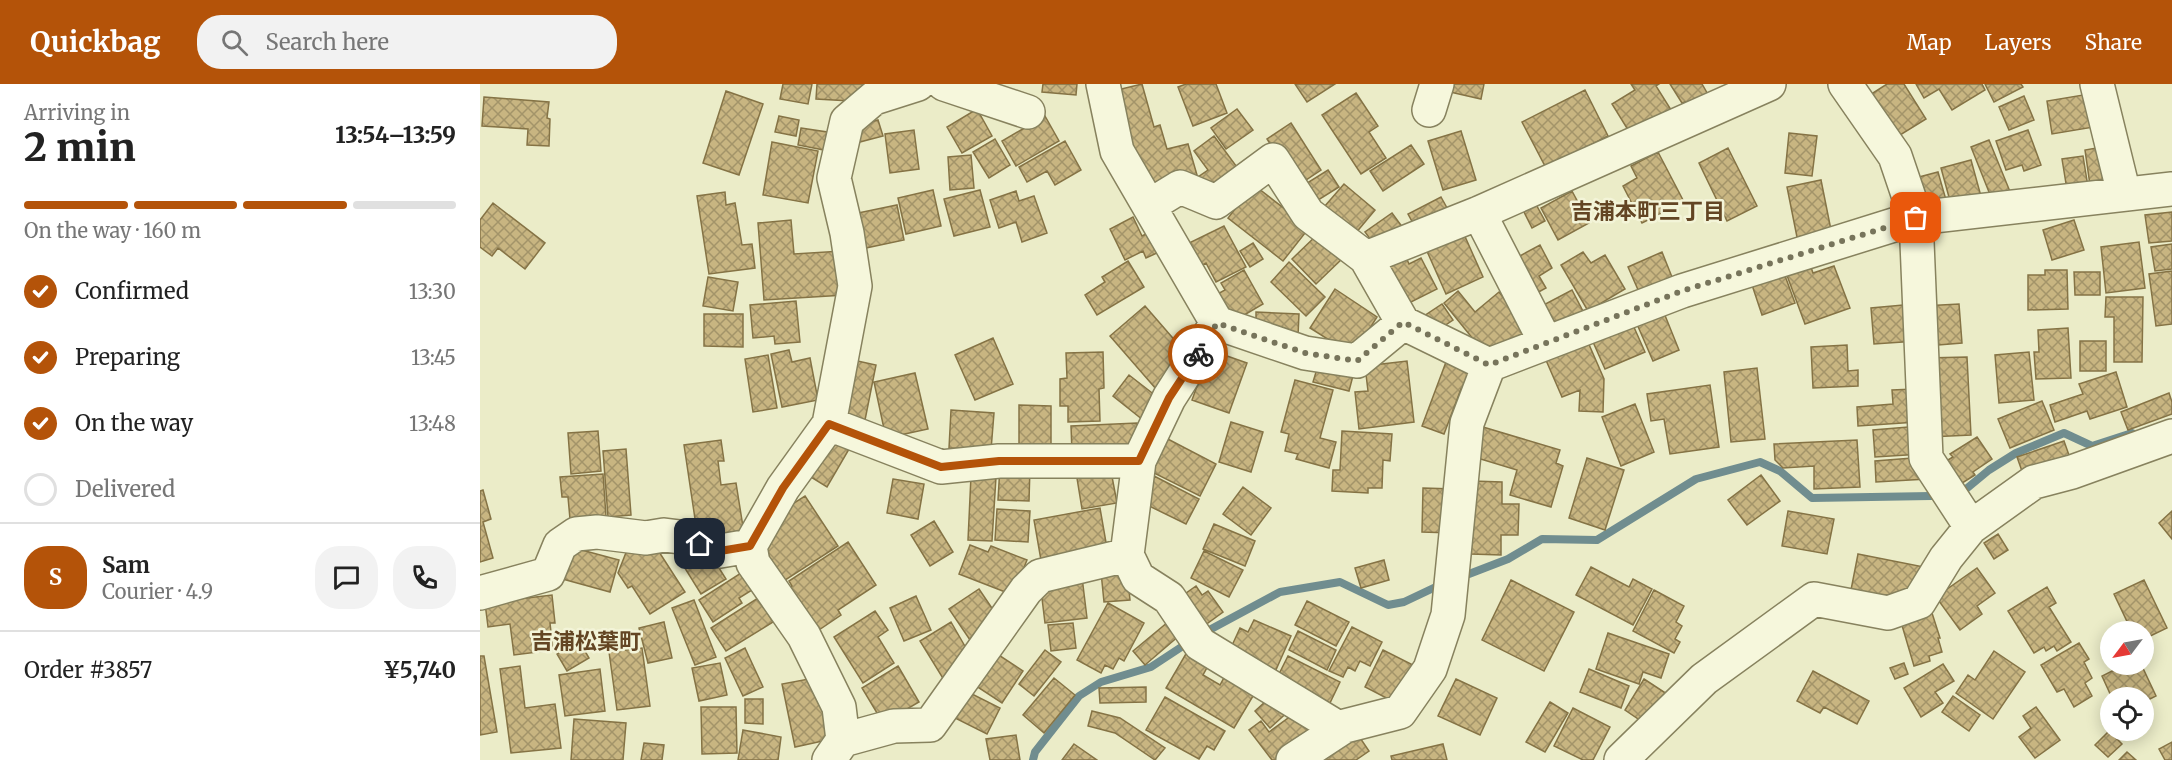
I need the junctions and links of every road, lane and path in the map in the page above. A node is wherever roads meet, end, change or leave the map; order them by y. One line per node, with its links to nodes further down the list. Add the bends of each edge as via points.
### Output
1 (918, 84): 18 (street, via 874,98 847,121 834,178 855,286)
2 (944, 84): 7 (street)
3 (1103, 84): 10 (street, via 1117,151)
4 (1769, 84): 11 (street)
5 (1845, 84): 12 (street, via 1895,156)
6 (2097, 84): 9 (street)
7 (1028, 112)
8 (2172, 189): 9 (street)
9 (2124, 194): 12 (street)
10 (1149, 206): 13 (street, via 1180,187 1216,202 1273,160 1308,214); 15 (street)
11 (1479, 213): 13 (street); 16 (street)
12 (1916, 218): 16 (street, via 1682,291); 21 (street, via 1926,458)
13 (1366, 258): 14 (street)
14 (1403, 322): 15 (street, via 1357,361 1305,353); 17 (street)
15 (1217, 323): 20 (street, via 1169,398)
16 (1546, 343): 17 (street)
17 (1489, 365): 25 (street, via 1467,423 1448,615 1430,669 1400,712)
18 (829, 424): 20 (street, via 941,467 999,461); 22 (street, via 783,488)
19 (2172, 436): 21 (street, via 2034,482)
20 (1139, 461): 23 (street)
21 (1971, 527): 28 (street, via 1919,602 1888,613 1814,599 1704,679)
22 (750, 546): 24 (street, via 720,551 664,535 646,538 597,532 576,534 560,545 548,574); 26 (street, via 753,562 804,636 839,707)
23 (1127, 555): 25 (street, via 1138,578 1168,598 1200,644); 26 (street, via 1040,576 930,725 894,726)
24 (480, 593)
25 (1340, 729): 27 (street)
26 (836, 750)
27 (1293, 760)
28 (1621, 760)

